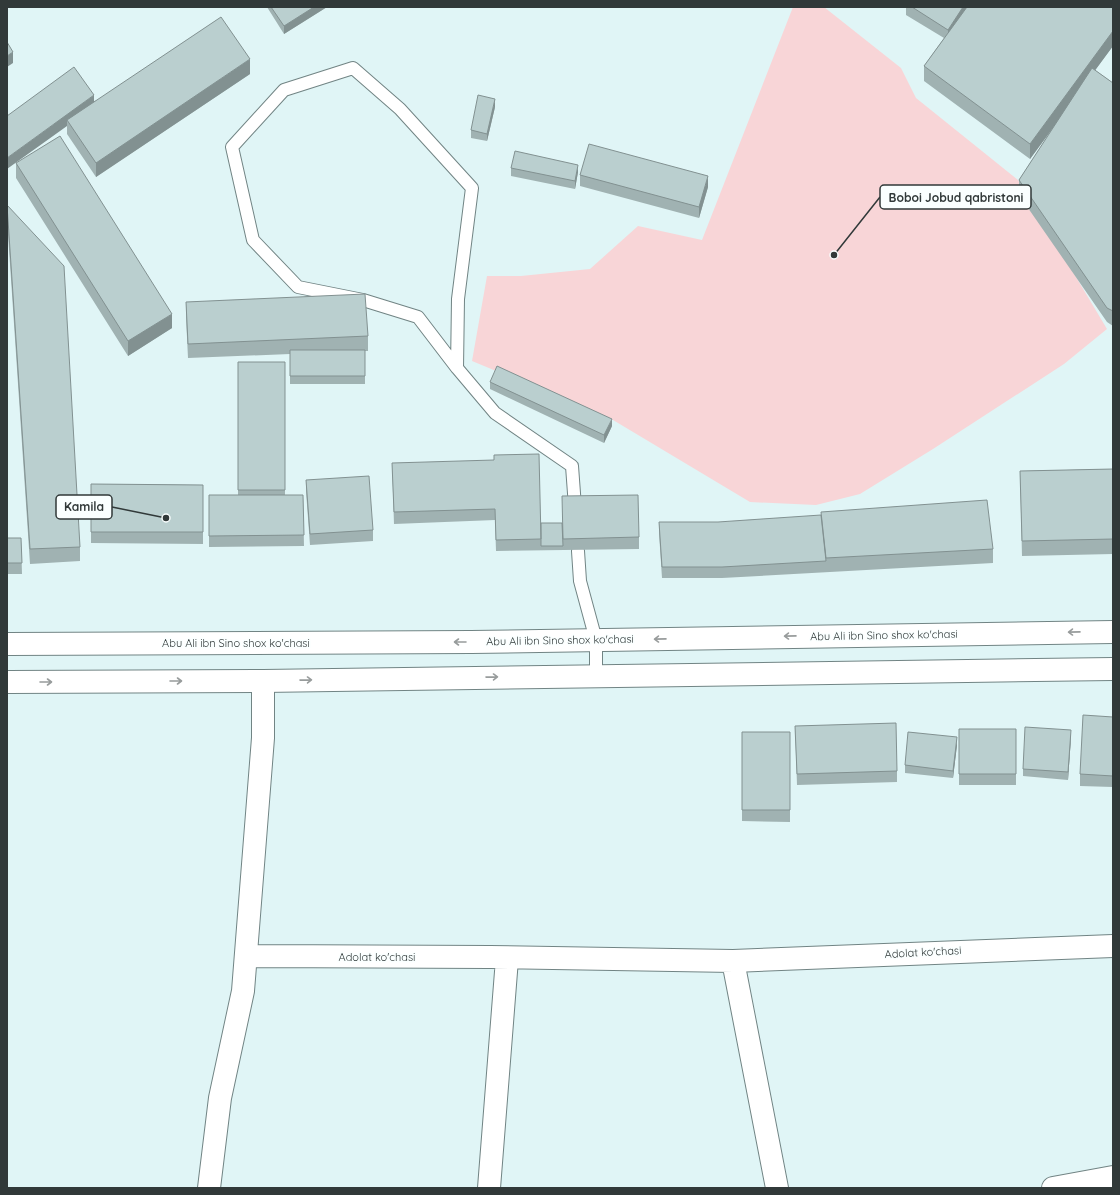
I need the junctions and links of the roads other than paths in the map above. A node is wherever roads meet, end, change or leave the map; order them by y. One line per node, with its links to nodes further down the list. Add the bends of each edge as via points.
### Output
1 (457, 368): 1 (lane, via 418,317 363,300 298,286 253,240 232,147 284,90 353,68 400,109 472,188 458,299); 2 (lane, via 496,413 572,466)
2 (575, 507)
3 (578, 551): 5 (lane, via 580,581)
4 (1113, 632): 5 (main road, Abu Ali ibn Sino shox ko'chasi, one-way to 5)
5 (596, 640): 6 (main road, Abu Ali ibn Sino shox ko'chasi, one-way to 6); 8 (lane)
6 (7, 644)
7 (1113, 669): 8 (main road)
8 (596, 675): 9 (main road, one-way to 8)
9 (263, 681): 10 (main road, one-way to 9); 12 (main road, via 263,738)
10 (7, 682)
11 (1113, 946): 14 (main road, Adolat ko'chasi)
12 (247, 956): 13 (main road, Adolat ko'chasi); 16 (main road, via 243,991 220,1098)
13 (507, 959): 14 (main road, Adolat ko'chasi); 17 (main road)
14 (733, 961): 18 (main road)
15 (1113, 1177): 19 (main road)
16 (209, 1188)
17 (489, 1188)
18 (778, 1188)
19 (1053, 1188)

